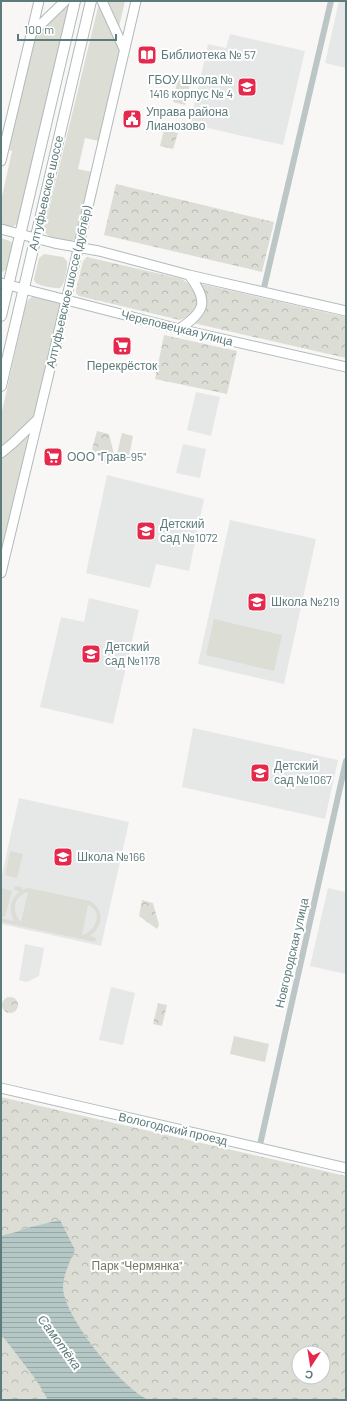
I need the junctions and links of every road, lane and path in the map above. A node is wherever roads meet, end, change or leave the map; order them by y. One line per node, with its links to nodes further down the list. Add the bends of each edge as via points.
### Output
1 (39, 1): 8 (main road)
2 (65, 1): 8 (main road)
3 (75, 1): 12 (main road, Алтуфьевское шоссе)
4 (91, 1): 13 (main road, Алтуфьевское шоссе)
5 (102, 1): 9 (main road)
6 (136, 1): 9 (main road, Алтуфьевское шоссе (дублёр))
7 (331, 1): 18 (street)
8 (31, 34): 10 (main road)
9 (124, 49): 14 (main road, Алтуфьевское шоссе (дублёр))
10 (1, 161)
11 (1, 229): 12 (main road)
12 (20, 234): 13 (main road); 16 (main road, Алтуфьевское шоссе)
13 (36, 238): 14 (main road); 17 (main road, Алтуфьевское шоссе)
14 (78, 248): 15 (main road); 19 (main road, Алтуфьевское шоссе (дублёр))
15 (189, 275): 18 (main road); 22 (main road, via 200,291 202,303 198,314)
16 (5, 284): 17 (main road, Череповецкая улица); 21 (main road, Алтуфьевское шоссе)
17 (23, 288): 19 (main road, Череповецкая улица); 24 (main road, Алтуфьевское шоссе)
18 (263, 292): 20 (main road)
19 (66, 300): 22 (main road, Череповецкая улица); 25 (main road, Алтуфьевское шоссе (дублёр))
20 (346, 311)
21 (1, 316)
22 (179, 329): 23 (main road, Череповецкая улица)
23 (346, 367)
24 (1, 386)
25 (38, 418): 26 (main road); 27 (main road, Алтуфьевское шоссе (дублёр))
26 (1, 453)
27 (1, 573)
28 (346, 761): 30 (street, Новгородская улица)
29 (1, 1088): 30 (main road, Вологодский проезд)
30 (259, 1148): 31 (main road, Вологодский проезд)
31 (346, 1168)

